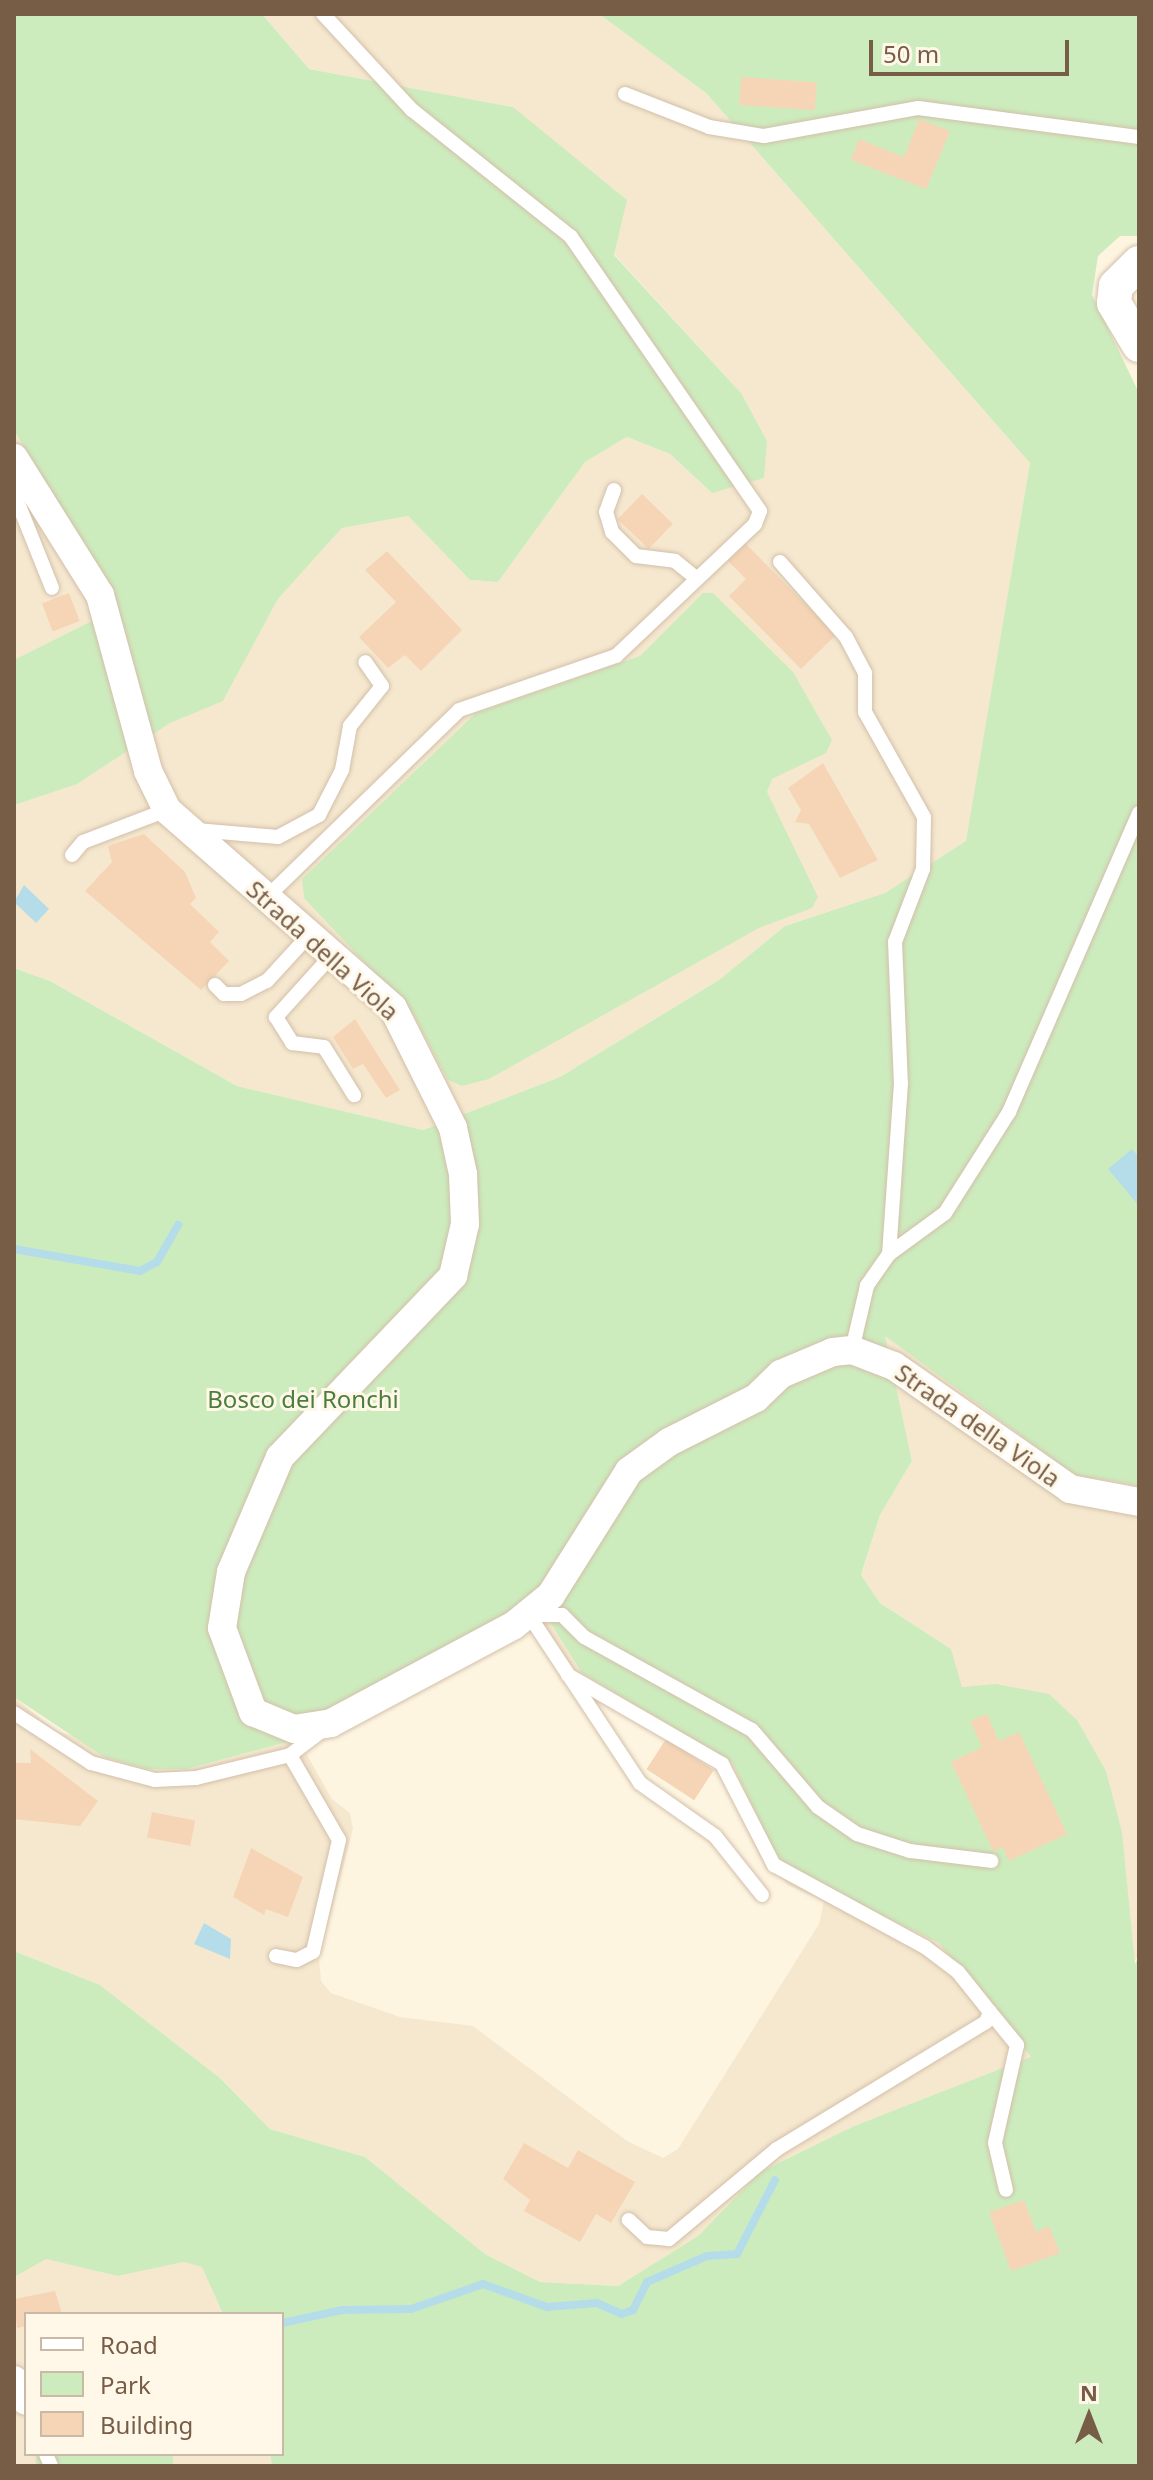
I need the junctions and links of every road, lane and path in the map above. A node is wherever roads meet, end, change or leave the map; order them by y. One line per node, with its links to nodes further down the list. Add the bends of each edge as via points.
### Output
1 (323, 14): 9 (lane, via 412,110 570,236 757,498 755,524)
2 (625, 94): 3 (lane, via 709,127 764,136 918,108)
3 (1139, 137)
4 (1139, 263): 5 (street, via 1116,286 1114,303)
5 (1139, 345)
6 (15, 474): 10 (lane); 13 (street, Strada della Viola, via 100,595 148,771)
7 (614, 490): 9 (lane, via 606,512 612,532 636,556 675,561)
8 (780, 562): 20 (lane, via 846,637 865,673 865,712 924,817 923,869 895,942 901,1083)
9 (697, 579): 15 (lane, via 616,656 459,710)
10 (52, 588)
11 (365, 662): 13 (lane, via 382,686 357,713 334,790 306,828 278,837)
12 (1139, 813): 20 (lane, via 1009,1112 945,1213)
13 (177, 819): 14 (lane, via 83,842); 15 (street, Strada della Viola)
14 (72, 855)
15 (266, 898): 16 (street, Strada della Viola)
16 (310, 934): 17 (street, Strada della Viola); 18 (lane, via 254,988 224,994)
17 (332, 955): 19 (lane, via 276,1017 292,1043 324,1047); 26 (street, Strada della Viola, via 412,1034 453,1128 465,1224 453,1276 437,1299 280,1457 223,1597 229,1655 253,1712 294,1729)
18 (215, 985)
19 (354, 1095)
20 (889, 1254): 21 (lane, via 867,1286)
21 (852, 1350): 22 (street, Strada della Viola, via 894,1366 1070,1489); 23 (street, Strada della Viola, via 791,1368 756,1398 669,1442 629,1471 551,1595)
22 (1139, 1502)
23 (529, 1615): 24 (lane); 26 (street, Strada della Viola); 28 (lane, via 562,1615 584,1637 752,1730 818,1807 857,1834 910,1851)
24 (568, 1675): 29 (lane, via 640,1783 715,1836); 31 (lane, via 722,1764 774,1865 925,1947)
25 (14, 1713): 27 (lane, Strada della Viola, via 91,1763 155,1780 196,1778)
26 (331, 1723): 27 (lane, Strada della Viola)
27 (290, 1755): 30 (lane, via 339,1840 313,1952 297,1960)
28 (991, 1861)
29 (762, 1895)
30 (276, 1956)
31 (990, 2012): 32 (lane, via 1017,2045 995,2143); 33 (lane, via 986,2022 777,2149 669,2239 647,2237)
32 (1006, 2190)
33 (629, 2220)
34 (14, 2380): 35 (street)
35 (24, 2398)

